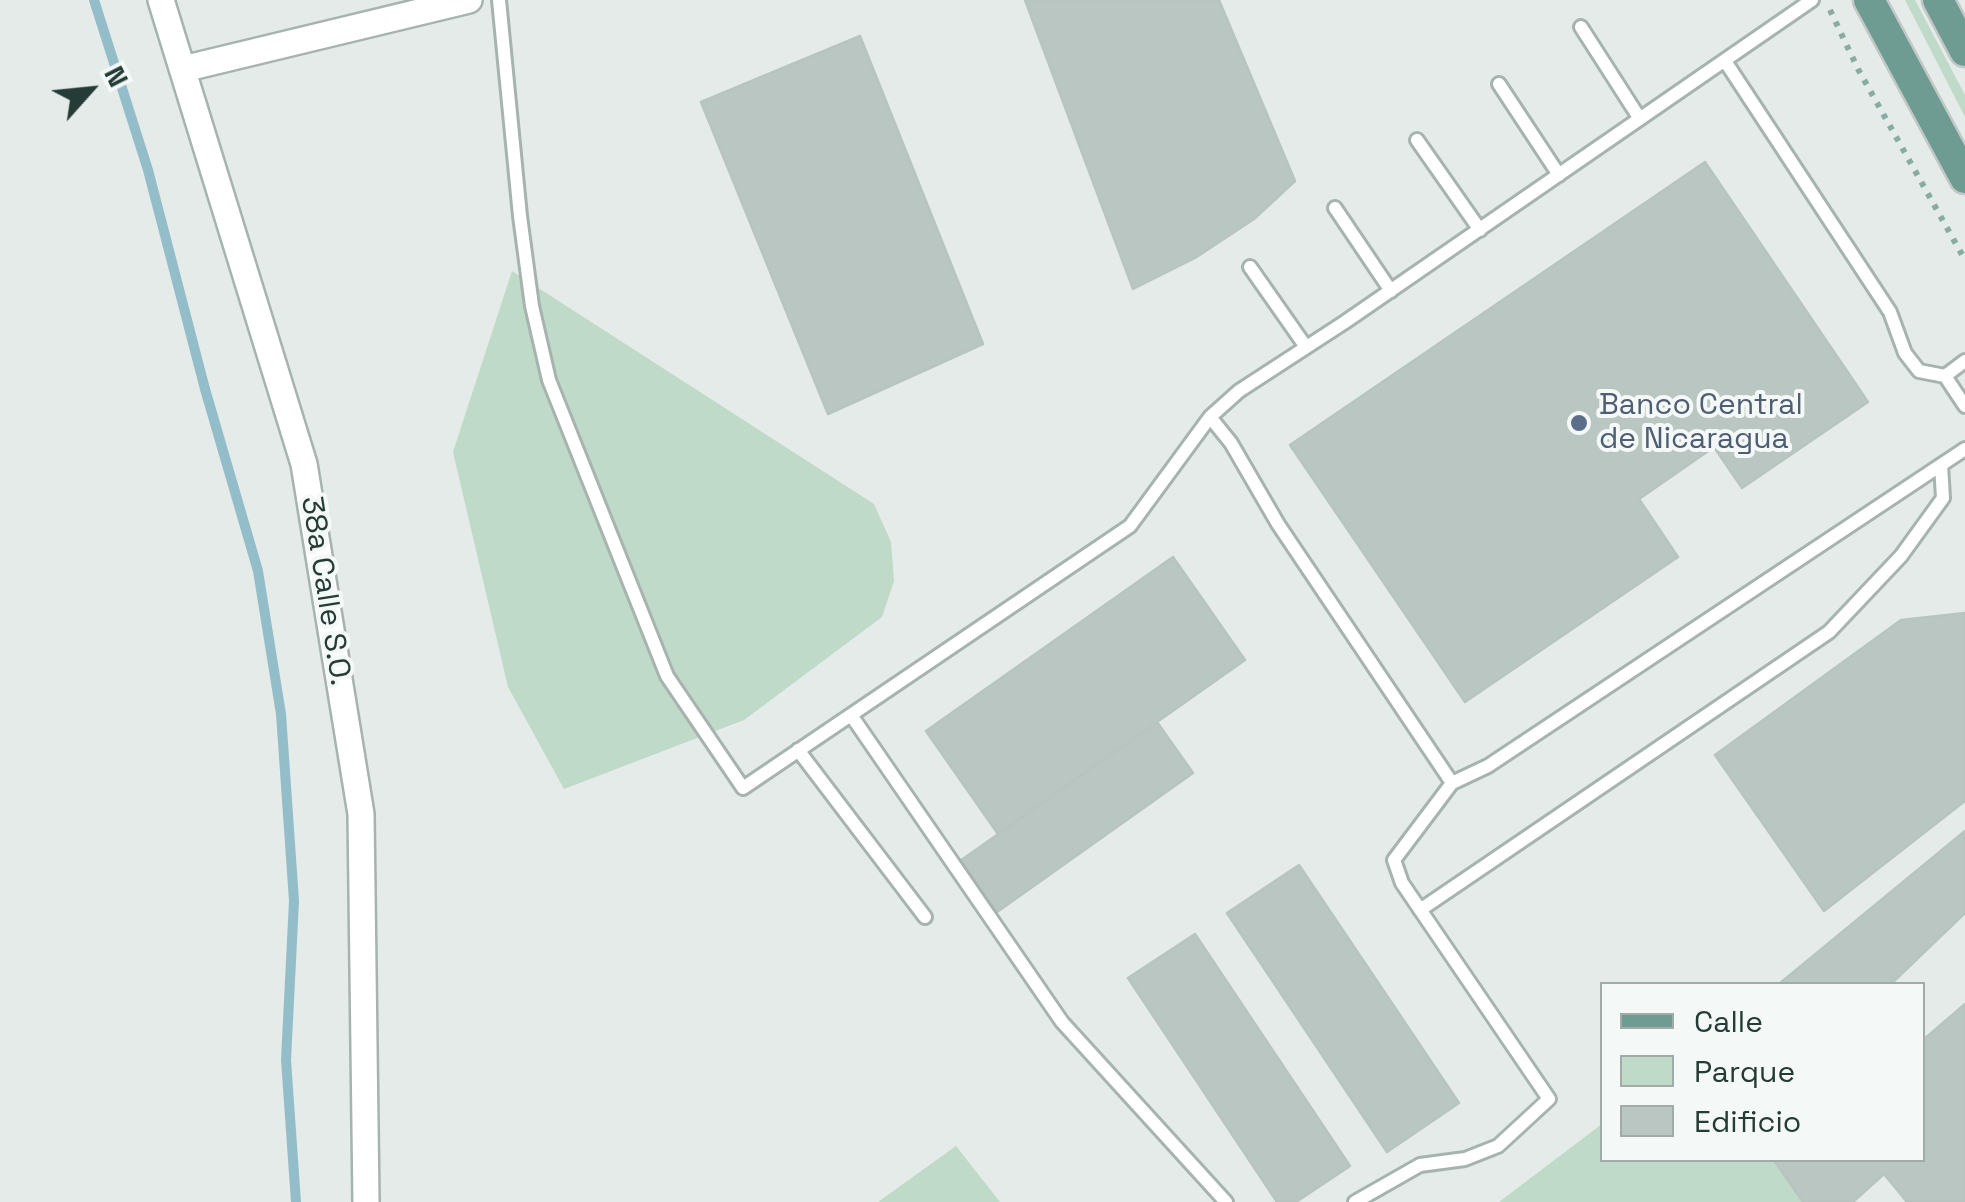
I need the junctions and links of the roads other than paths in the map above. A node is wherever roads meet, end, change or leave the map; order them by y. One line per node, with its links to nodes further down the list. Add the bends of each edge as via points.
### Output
1 (161, 0): 10 (street, 38a Calle S.O.)
2 (470, 0): 10 (street)
3 (500, 0): 28 (lane, via 532,306 549,380 604,524 667,676 742,788)
4 (1812, 0): 9 (lane)
5 (1869, 0): 15 (main road)
6 (1939, 2): 8 (main road)
7 (1581, 27): 12 (lane)
8 (1965, 52)
9 (1725, 61): 12 (lane); 22 (lane, via 1890,312 1905,353 1919,371)
10 (183, 69): 32 (street, 38a Calle S.O., via 304,464 361,814)
11 (1498, 84): 14 (lane)
12 (1640, 120): 14 (lane)
13 (1418, 140): 17 (lane)
14 (1558, 176): 17 (lane)
15 (1965, 178)
16 (1335, 208): 19 (lane)
17 (1480, 230): 19 (lane)
18 (1250, 267): 20 (lane)
19 (1391, 291): 20 (lane)
20 (1306, 348): 24 (lane)
21 (1965, 361): 22 (lane)
22 (1945, 376): 23 (lane)
23 (1965, 406)
24 (1210, 417): 27 (lane, via 1130,526); 29 (lane)
25 (1965, 449): 26 (lane)
26 (1940, 466): 29 (lane, via 1488,766); 30 (lane, via 1943,498 1901,556 1829,632)
27 (851, 715): 28 (lane); 33 (lane, via 1062,1022)
28 (798, 750): 31 (lane)
29 (1452, 783): 30 (lane, via 1394,860)
30 (1420, 910): 34 (lane, via 1549,1099 1498,1146 1465,1159 1420,1164)
31 (925, 917)
32 (366, 1202)
33 (1226, 1202)
34 (1355, 1202)

